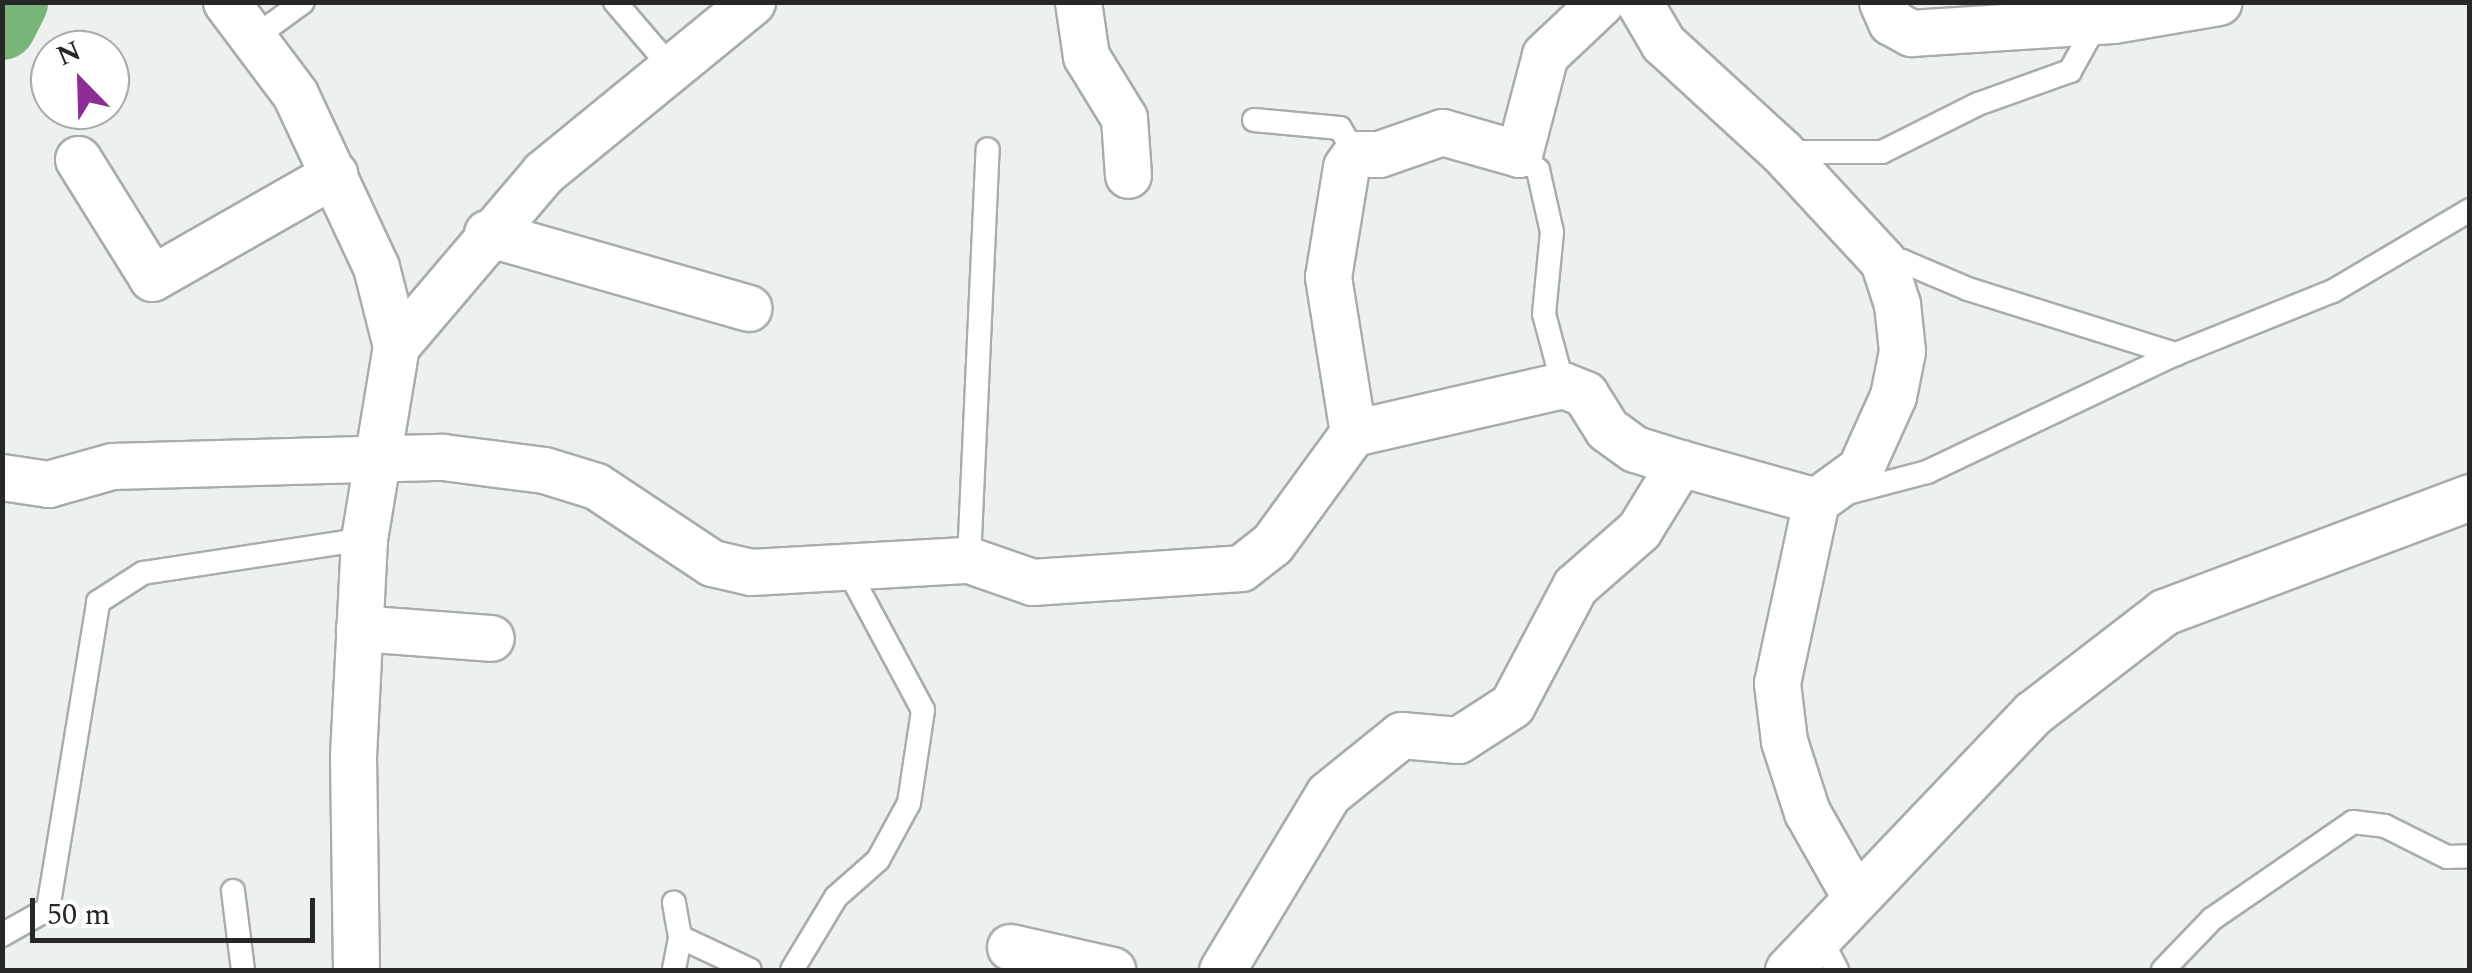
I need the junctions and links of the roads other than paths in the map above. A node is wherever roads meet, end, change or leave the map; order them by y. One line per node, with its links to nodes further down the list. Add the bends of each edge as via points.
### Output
1 (226, 2): 11 (street)
2 (302, 2): 11 (lane)
3 (614, 2): 12 (lane)
4 (752, 2): 12 (street)
5 (1078, 2): 20 (street, via 1086,56 1124,118)
6 (1601, 2): 17 (street, via 1545,55)
7 (1639, 2): 15 (street, via 1663,43)
8 (1882, 2): 10 (street, via 1890,22 1911,33)
9 (2218, 2): 10 (street)
10 (2098, 21): 15 (lane, via 2070,71 1978,104 1882,152)
11 (254, 37): 19 (street, via 295,94)
12 (668, 65): 22 (street, via 544,172)
13 (1254, 120): 16 (lane, via 1340,128)
14 (988, 150): 35 (lane)
15 (1781, 152): 23 (street)
16 (1355, 154): 17 (street, via 1380,154 1442,132); 28 (street, via 1346,167 1328,277)
17 (1519, 154): 27 (lane, via 1538,170 1552,232 1544,314)
18 (78, 159): 19 (street, via 152,278)
19 (334, 174): 25 (street, via 376,267)
20 (1128, 175)
21 (2470, 210): 26 (lane, via 2333,291)
22 (487, 233): 24 (street); 25 (street)
23 (1883, 261): 26 (lane, via 1902,261 1968,289); 33 (street, via 1902,351 1893,396 1860,469)
24 (748, 308)
25 (396, 346): 29 (street)
26 (2176, 354): 33 (lane, via 1928,472)
27 (1563, 385): 28 (street); 30 (street, via 1585,394 1607,429 1635,449)
28 (1353, 433): 35 (street, via 1272,544 1241,568 1032,582)
29 (376, 458): 31 (street, via 112,466 48,484); 34 (street); 36 (street, via 527,468 596,486 712,564 750,572)
30 (1680, 462): 33 (street); 53 (street, via 1639,530 1576,586 1512,705 1458,740 1401,735 1328,794)
31 (2, 476)
32 (2470, 497): 41 (street, via 2164,612 2032,712)
33 (1816, 501): 41 (street, via 1777,683 1784,741 1807,812)
34 (364, 538): 37 (street); 43 (lane, via 143,573 98,602 48,908)
35 (969, 560): 36 (street)
36 (847, 568): 51 (lane, via 923,710 909,802 878,860 836,898)
37 (360, 628): 38 (street); 49 (street, via 352,756)
38 (491, 638)
39 (2470, 856): 55 (lane, via 2447,856 2385,826 2353,822 2212,919)
40 (233, 890): 48 (lane)
41 (1854, 895): 46 (street)
42 (674, 904): 44 (lane)
43 (2, 935)
44 (680, 937): 47 (lane); 50 (lane)
45 (1010, 947): 52 (street)
46 (1828, 953): 54 (street)
47 (674, 968)
48 (244, 970)
49 (356, 970)
50 (750, 970)
51 (792, 970)
52 (1104, 970)
53 (1222, 970)
54 (1788, 970)
55 (2163, 970)

